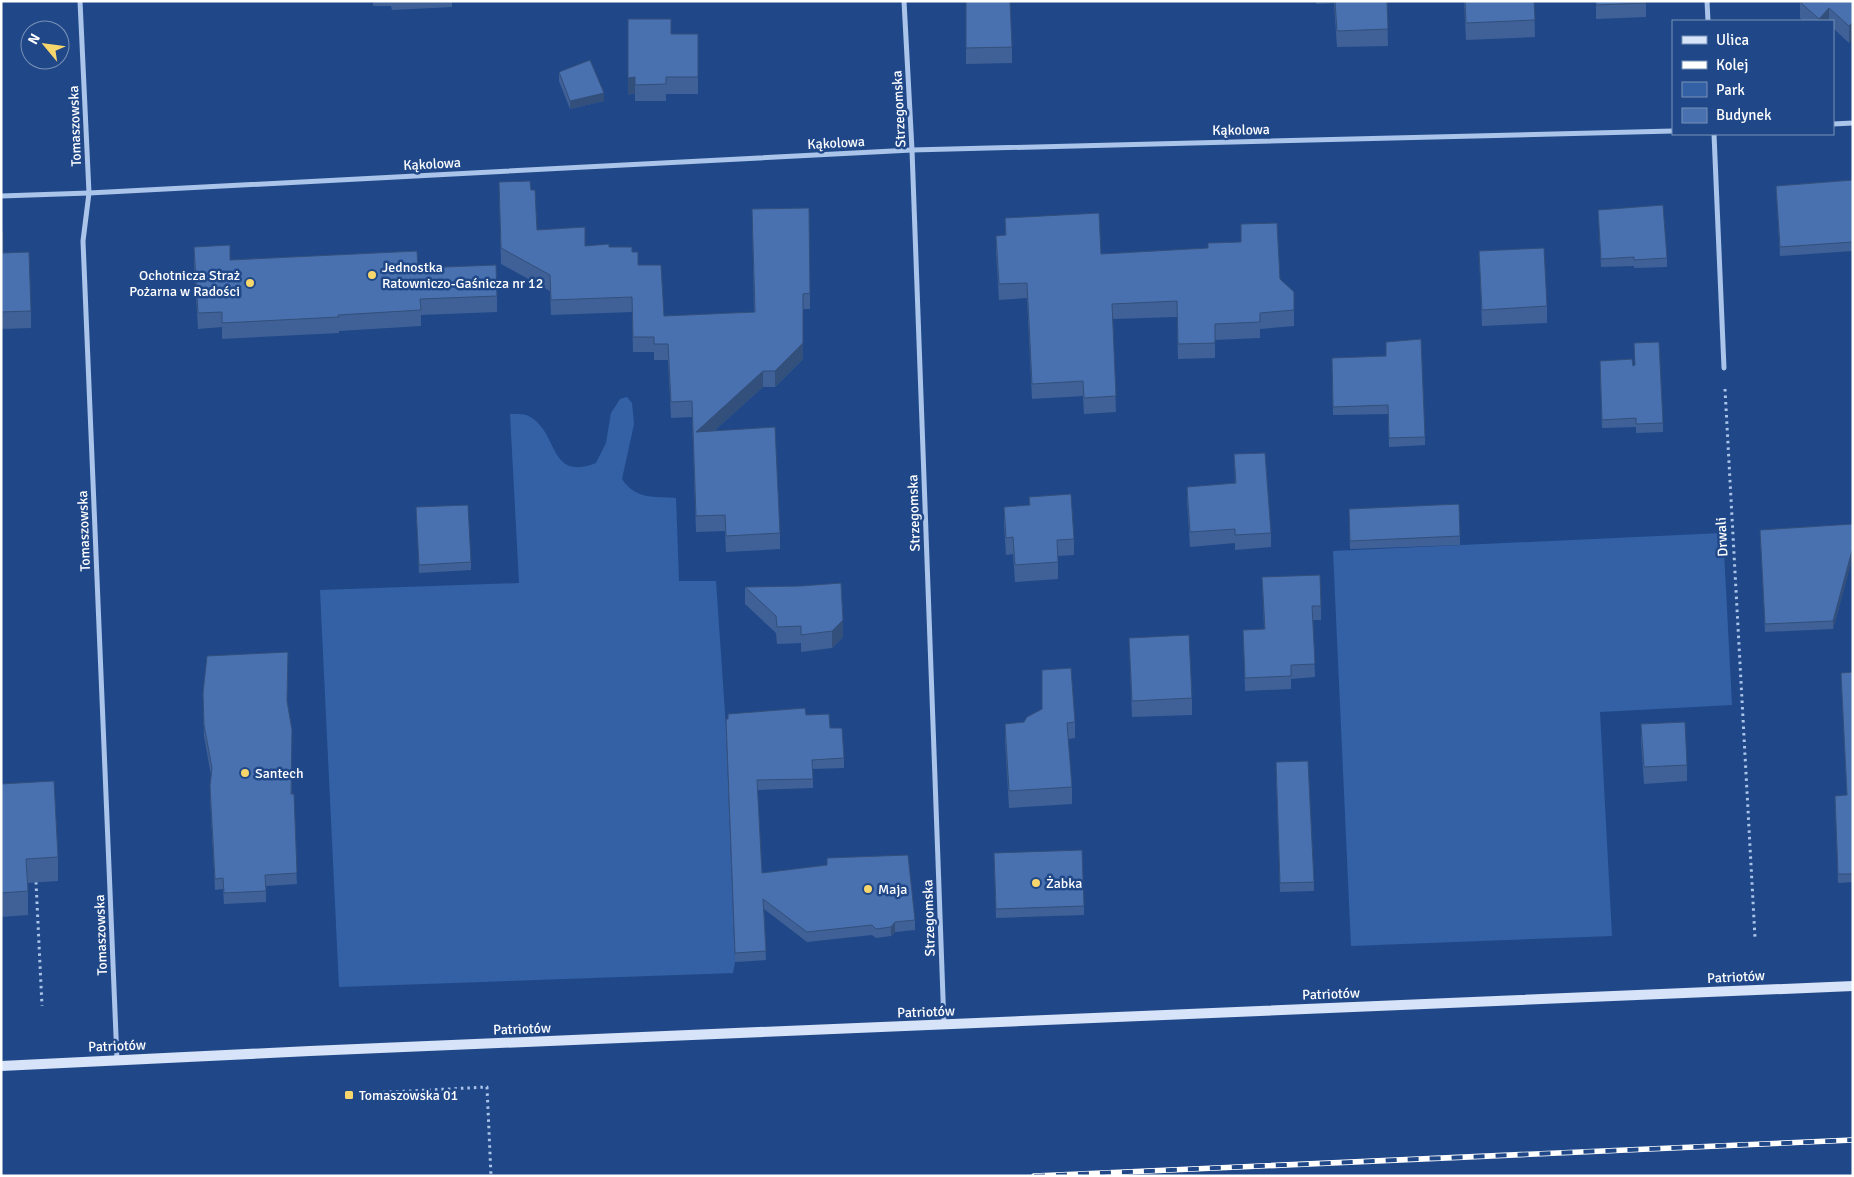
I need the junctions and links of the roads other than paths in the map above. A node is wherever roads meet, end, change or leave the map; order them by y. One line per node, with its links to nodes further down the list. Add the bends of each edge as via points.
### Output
1 (80, 1): 10 (street, Tomaszowska)
2 (904, 1): 9 (street, Strzegomska)
3 (1707, 1): 4 (street)
4 (1708, 20)
5 (1853, 122): 6 (street)
6 (1834, 124)
7 (1672, 131): 9 (street, Kąkolowa)
8 (1714, 135): 12 (street)
9 (912, 150): 10 (street, Kąkolowa); 14 (street, Strzegomska)
10 (89, 193): 11 (street, Kąkolowa); 15 (street, Tomaszowska, via 83,241)
11 (1, 196)
12 (1724, 368)
13 (1853, 986): 14 (main road, Patriotów)
14 (944, 1025): 15 (main road, Patriotów)
15 (117, 1060): 16 (main road, Patriotów)
16 (1, 1066)

